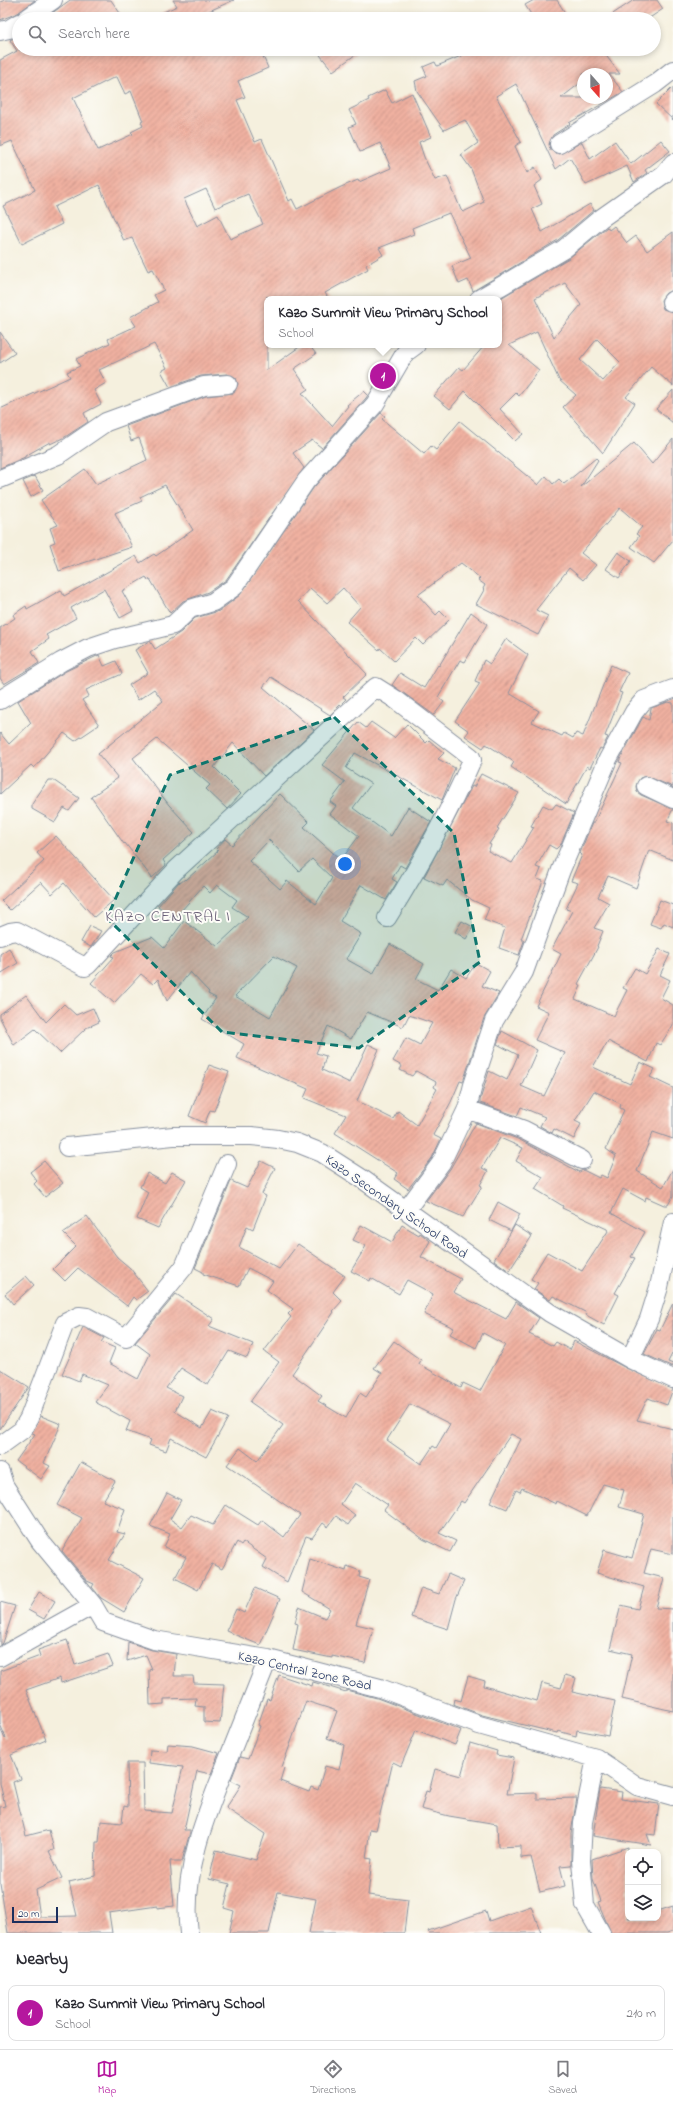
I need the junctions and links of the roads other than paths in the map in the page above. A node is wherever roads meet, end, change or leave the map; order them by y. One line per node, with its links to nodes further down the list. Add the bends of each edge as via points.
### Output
1 (53, 0): 2 (street)
2 (36, 12)
3 (12, 27): 4 (street)
4 (0, 31)
5 (673, 70): 6 (street)
6 (559, 144)
7 (673, 164): 8 (street, via 664,174 600,219 564,249)
8 (484, 296)
9 (412, 348): 13 (street, via 405,353 375,404 306,481 234,586 213,602 190,609 173,625 88,648)
10 (228, 384): 11 (street, via 204,386 106,422 58,455)
11 (0, 479)
12 (673, 689): 18 (street, via 644,700 634,712 608,759 561,870 524,972 494,1021)
13 (0, 700)
14 (646, 786): 15 (street)
15 (673, 798)
16 (387, 918): 17 (street, via 412,879 454,801 472,760 407,708 376,687 176,870 85,967 17,931)
17 (0, 936)
18 (467, 1109): 20 (street, via 524,1130); 22 (street, via 441,1163)
19 (67, 1147): 22 (street, Kazo Secondary School Road, via 173,1136 252,1136 278,1139 322,1153)
20 (582, 1160)
21 (227, 1164): 26 (street, via 184,1267 126,1338 88,1317 79,1316 65,1323 29,1418 22,1430)
22 (407, 1209): 24 (street, Kazo Secondary School Road, via 550,1313)
23 (673, 1222): 24 (street, via 659,1287)
24 (630, 1359): 25 (street, Kazo Secondary School Road)
25 (673, 1379)
26 (0, 1446)
27 (0, 1472): 28 (street, Kazo Central Zone Road, via 4,1485 40,1541)
28 (93, 1605): 29 (street); 30 (street, Kazo Central Zone Road, via 103,1622 154,1640)
29 (0, 1657)
30 (268, 1659): 31 (street, Kazo Central Zone Road, via 380,1688 479,1725); 33 (street, via 206,1814 196,1848 187,1920)
31 (596, 1758): 32 (street, Kazo Central Zone Road, via 637,1786); 34 (street, via 583,1822 581,1861 585,1905)
32 (673, 1796)
33 (189, 1933)
34 (600, 1933)

